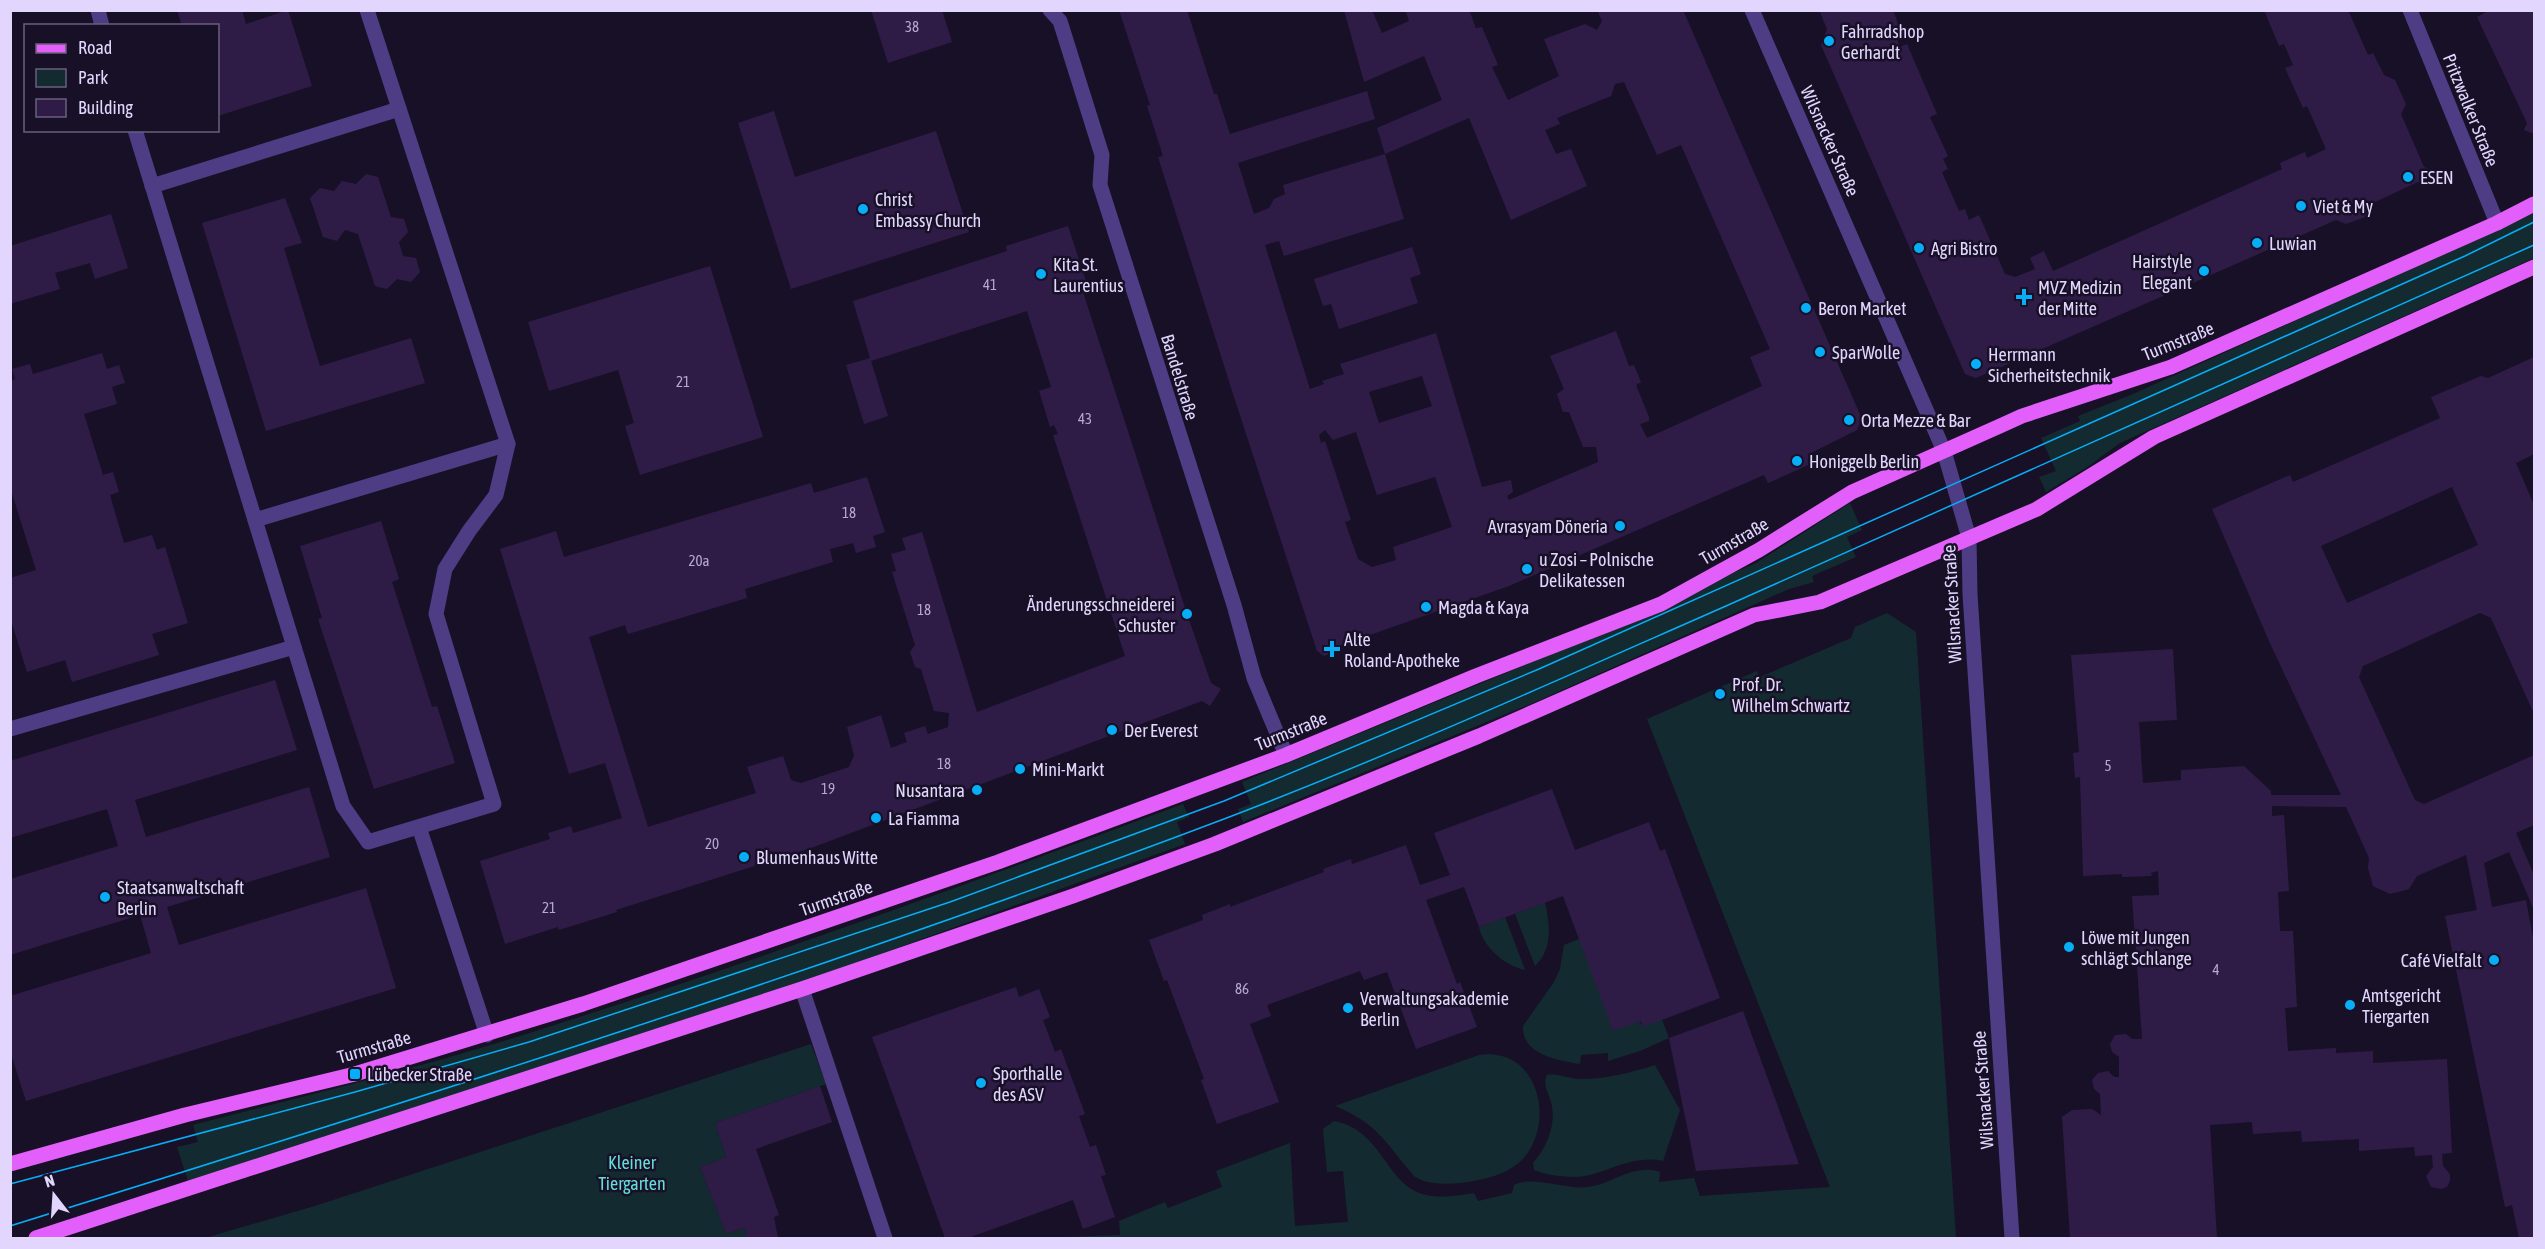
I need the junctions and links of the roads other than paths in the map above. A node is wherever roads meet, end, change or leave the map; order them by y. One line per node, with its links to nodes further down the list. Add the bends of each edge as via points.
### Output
1 (368, 10): 5 (street)
2 (1050, 10): 17 (street, Bandelstraße, via 1060,21 1102,155 1100,185 1254,678)
3 (1752, 10): 12 (street, Wilsnacker Straße)
4 (2410, 10): 9 (street, Pritzwalker Straße)
5 (399, 109): 7 (street); 11 (street)
6 (136, 132): 7 (street)
7 (152, 186): 13 (street)
8 (2535, 204): 9 (main road, Turmstraße)
9 (2497, 223): 12 (main road, Turmstraße, via 2171,367 2022,416)
10 (2535, 267): 14 (main road, via 2154,437 2037,509)
11 (508, 444): 13 (street); 18 (street, via 496,495 445,569 436,614 494,804)
12 (1944, 451): 14 (street, Wilsnacker Straße); 17 (main road, Turmstraße, via 1852,492 1661,604)
13 (255, 520): 15 (street)
14 (1969, 538): 19 (main road, via 1820,602 1754,615 1479,736 1215,844); 24 (street, Wilsnacker Straße)
15 (294, 647): 16 (street); 18 (street, via 343,806 368,842)
16 (10, 729)
17 (1286, 755): 20 (main road, Turmstraße, via 987,866)
18 (419, 827): 20 (street)
19 (802, 989): 22 (main road); 23 (street)
20 (487, 1035): 21 (main road, Turmstraße, via 355,1074 185,1115)
21 (10, 1164)
22 (36, 1239)
23 (885, 1239)
24 (2012, 1239)

